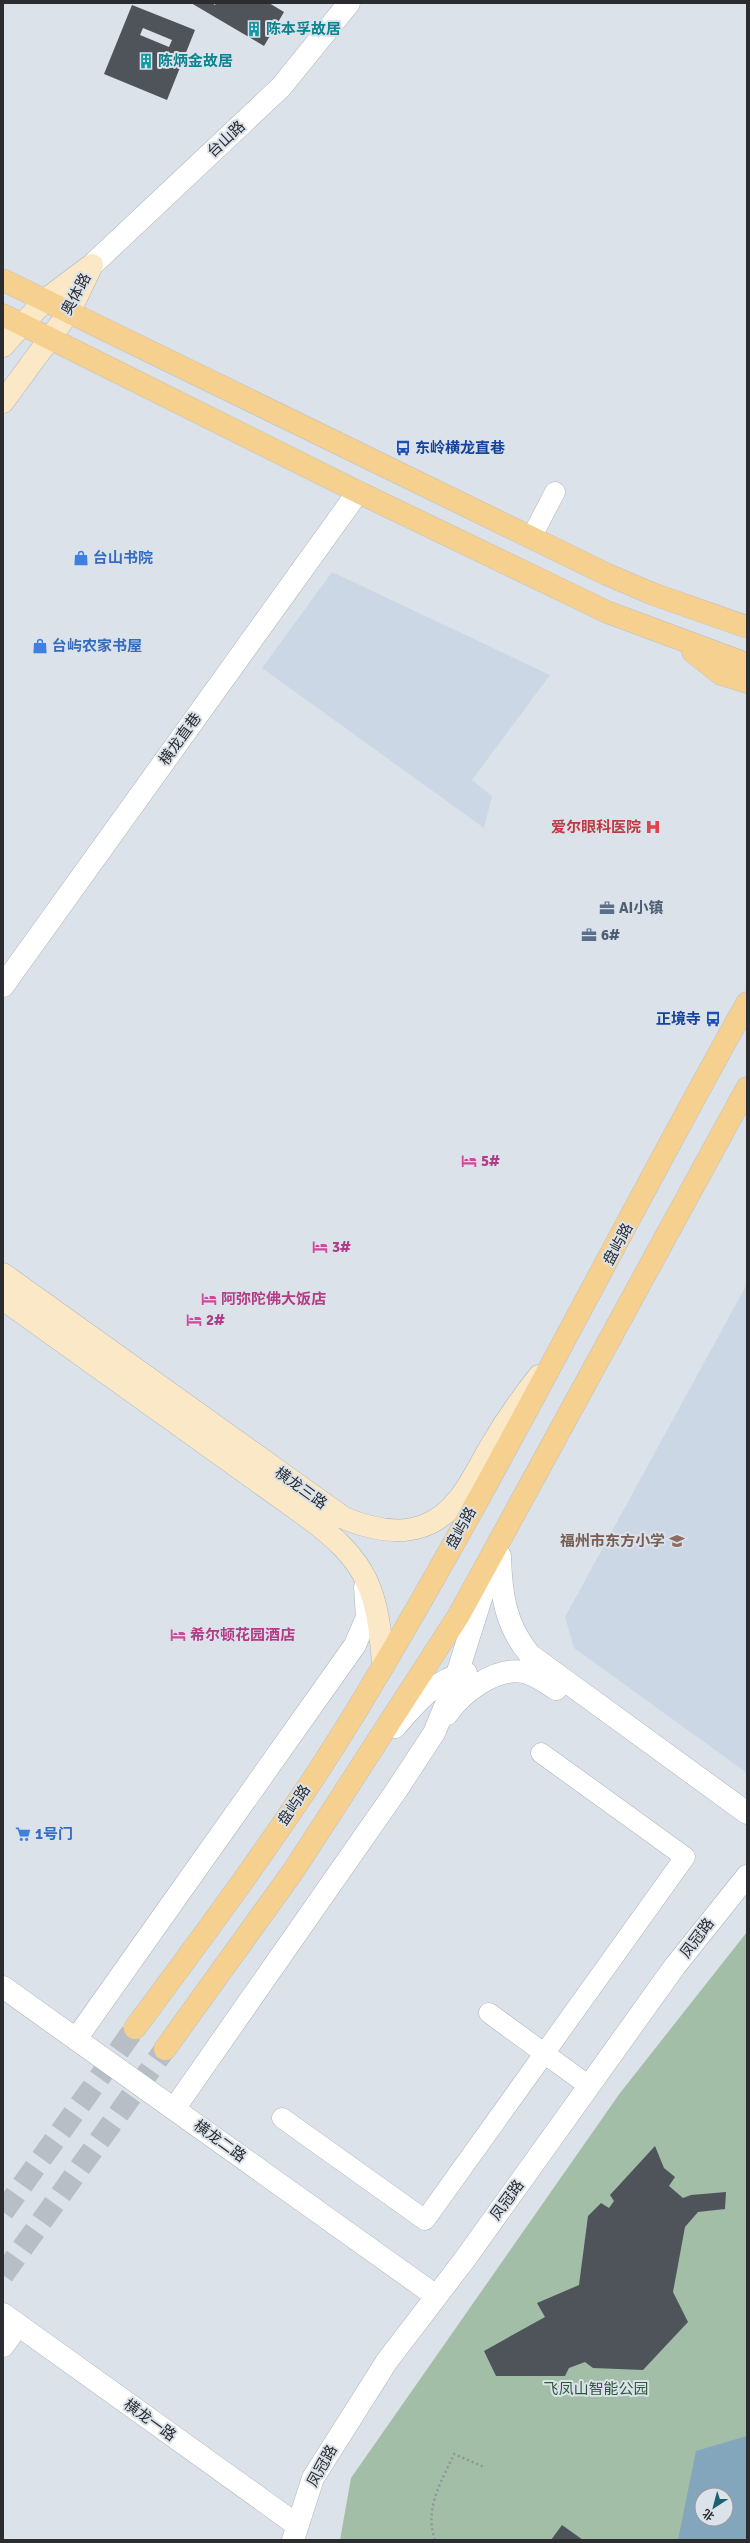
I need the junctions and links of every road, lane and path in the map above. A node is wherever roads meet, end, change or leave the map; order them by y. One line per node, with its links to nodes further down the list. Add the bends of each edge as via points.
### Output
1 (349, 3): 2 (street, 台山路, via 281,87)
2 (92, 265): 4 (main road, 奥体路); 5 (main road, 奥体路)
3 (3, 280): 4 (main road)
4 (45, 300): 5 (main road); 6 (main road, 奥体路)
5 (70, 311): 7 (main road, 奥体路); 12 (main road)
6 (12, 320): 7 (main road); 8 (main road, 奥体路)
7 (48, 338): 9 (main road, 奥体路); 10 (main road)
8 (3, 346)
9 (3, 402)
10 (358, 492): 14 (main road, via 607,612); 17 (street, 横龙直巷)
11 (555, 492): 12 (street)
12 (531, 538): 13 (main road, via 653,594)
13 (747, 627)
14 (676, 639): 15 (main road); 16 (main road, via 721,674)
15 (747, 664)
16 (747, 682)
17 (3, 986)
18 (747, 1003): 22 (main road, 盘屿路)
19 (747, 1088): 23 (main road)
20 (3, 1274): 22 (main road, 横龙三路, via 344,1518 376,1530 393,1532 433,1522 458,1501 512,1410)
21 (3, 1299): 24 (main road, 横龙三路, via 321,1527 345,1546)
22 (564, 1344): 25 (main road, 盘屿路)
23 (500, 1540): 27 (street); 29 (main road, via 459,1615); 31 (street, via 504,1605 514,1633 530,1655)
24 (362, 1570): 25 (main road, 横龙三路, via 378,1614); 37 (street, via 367,1599 366,1617 354,1645)
25 (383, 1665): 36 (main road, 盘屿路, via 352,1718 291,1810 226,1905)
26 (510, 1672): 27 (street, via 479,1671); 28 (street, via 494,1677 464,1694); 32 (street, via 524,1672 546,1683)
27 (457, 1675): 28 (street); 29 (street, via 428,1690)
28 (434, 1733): 41 (street)
29 (371, 1753): 38 (main road, via 294,1870)
30 (541, 1753): 39 (street, via 684,1857)
31 (747, 1813)
32 (747, 1827)
33 (747, 1876): 40 (street, 凤冠路, via 684,1955)
34 (3, 1987): 37 (street, 横龙二路)
35 (489, 2013): 39 (street)
36 (135, 2028)
37 (76, 2039): 41 (street, 横龙二路)
38 (165, 2049)
39 (544, 2054): 40 (street); 42 (street, via 425,2220)
40 (589, 2086): 43 (street, 凤冠路)
41 (174, 2109): 43 (street, 横龙二路)
42 (282, 2118)
43 (436, 2296): 47 (street, 凤冠路, via 388,2361 323,2460 306,2494)
44 (11, 2320): 45 (street); 47 (street, 横龙一路)
45 (3, 2346)
46 (484, 2468): 48 (path, via 454,2454 435,2494 430,2526)
47 (295, 2533)
48 (435, 2540)

